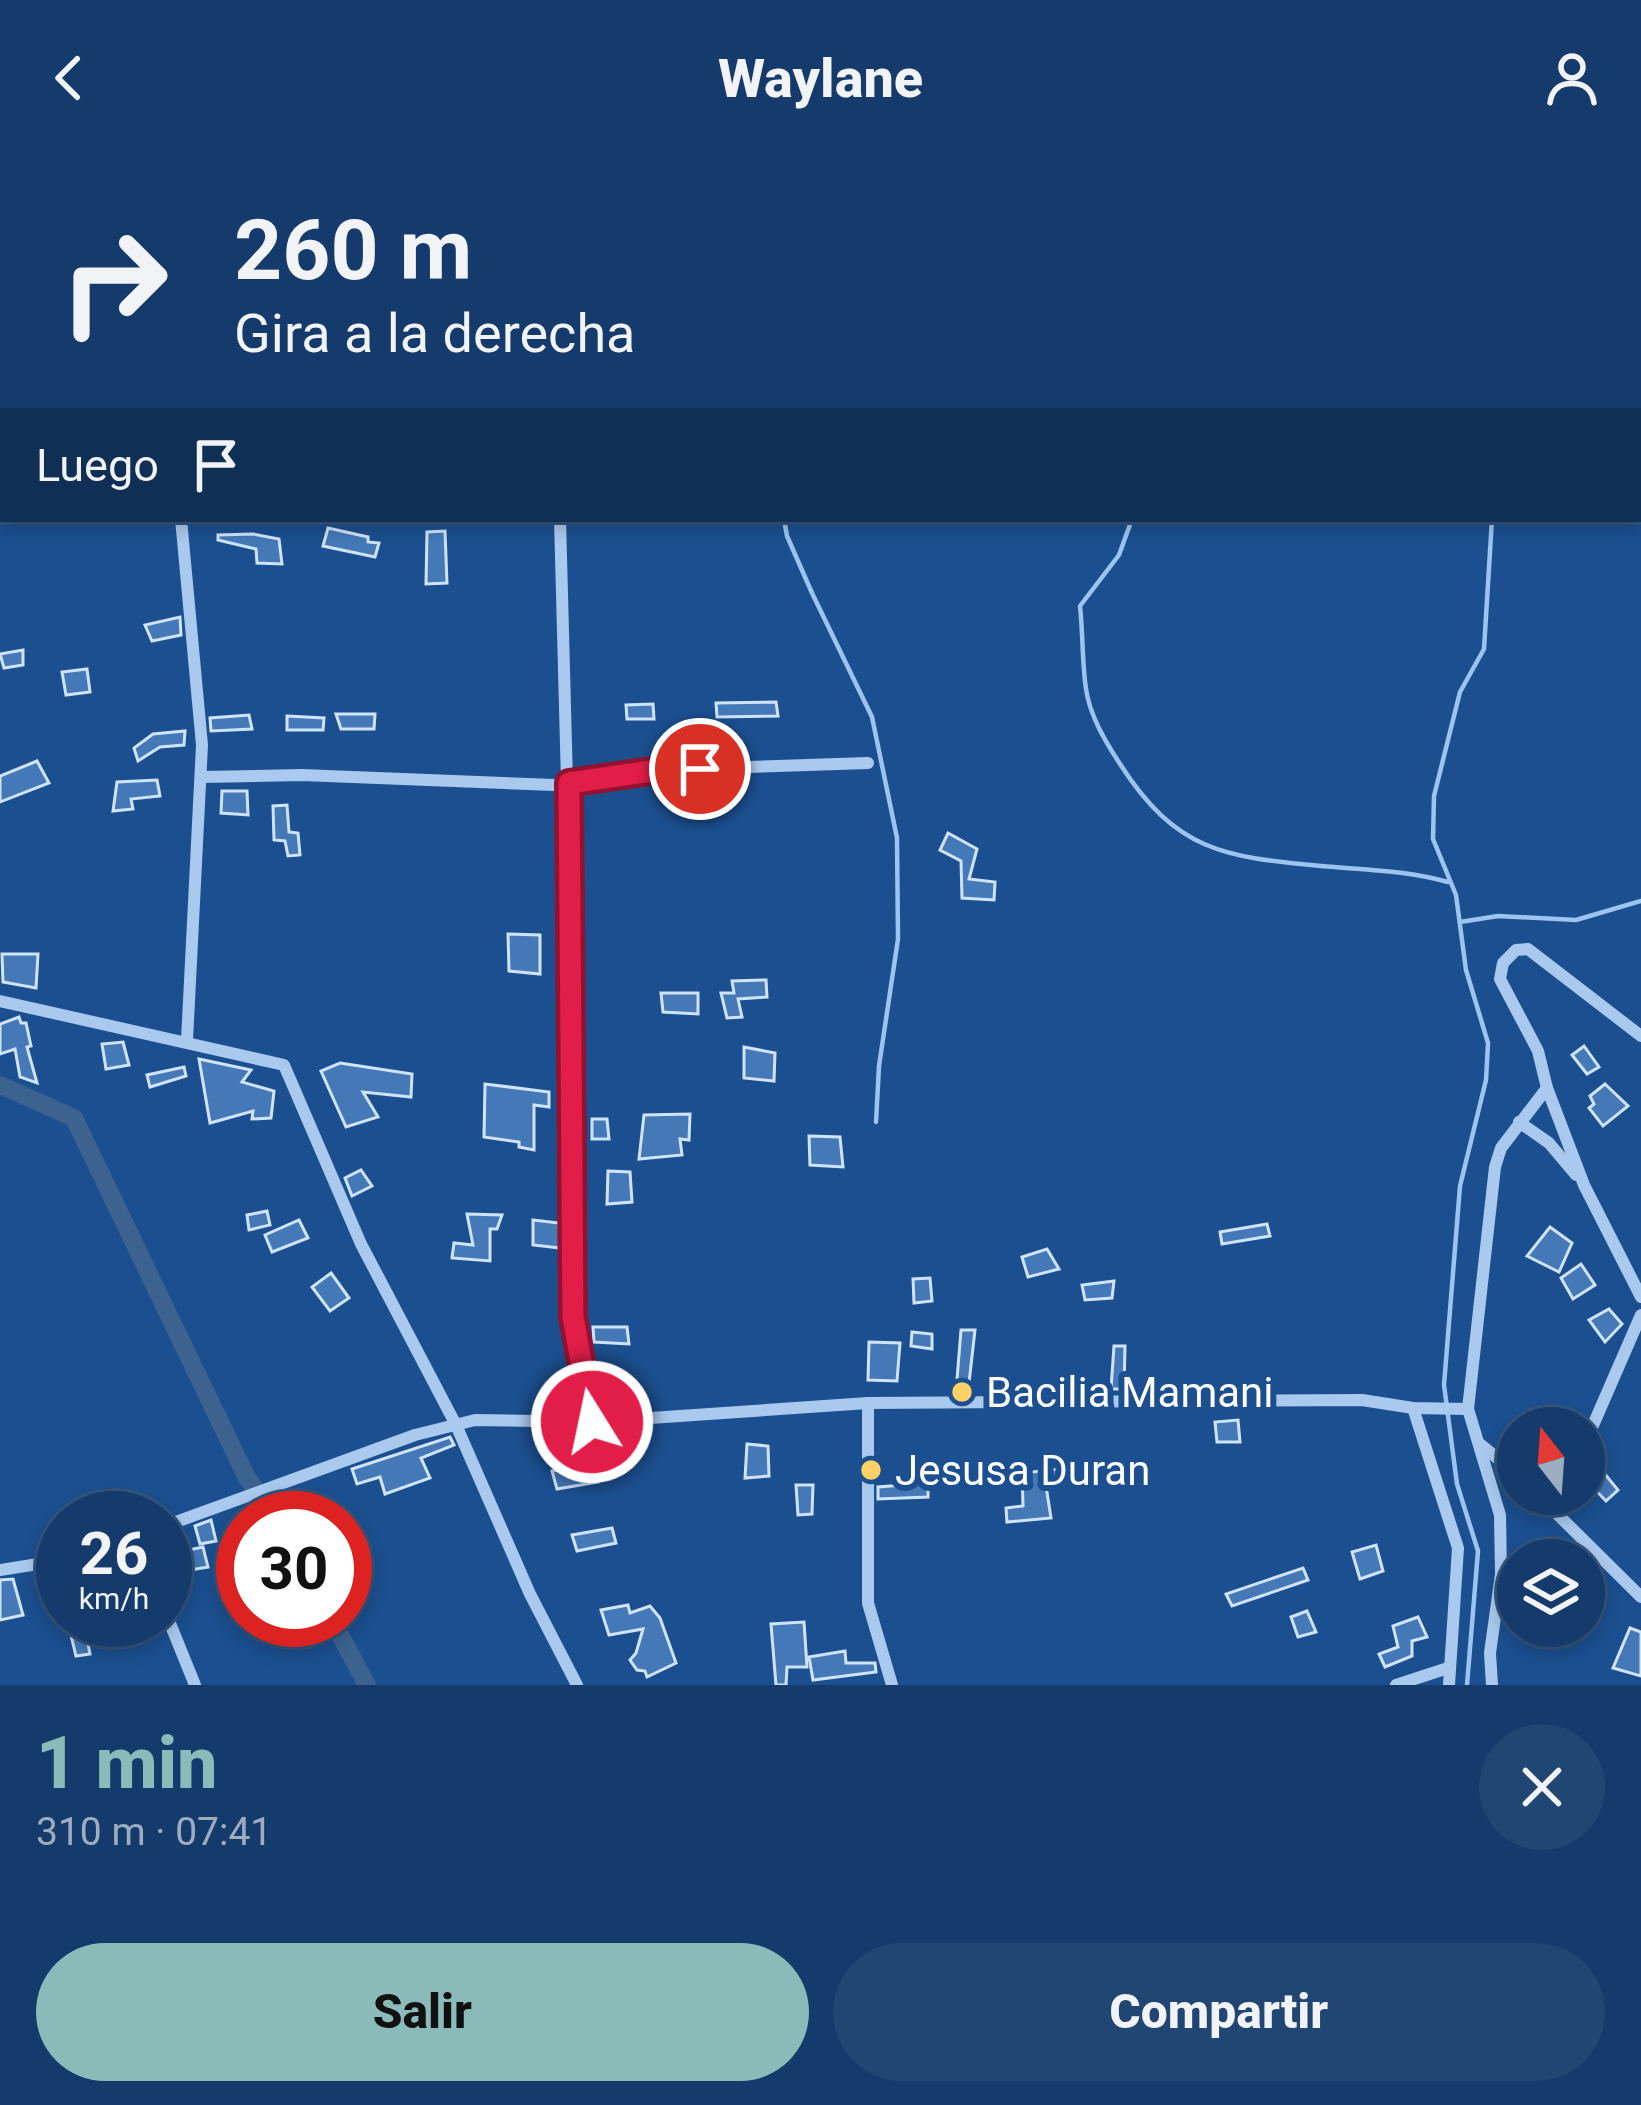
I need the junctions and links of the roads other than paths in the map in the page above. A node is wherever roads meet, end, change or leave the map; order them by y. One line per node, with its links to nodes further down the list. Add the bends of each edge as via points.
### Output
1 (181, 522): 4 (street)
2 (560, 522): 5 (street)
3 (868, 763): 5 (street, via 658,770)
4 (201, 777): 5 (street); 8 (street)
5 (569, 783): 18 (street, via 573,1317)
6 (0, 1001): 8 (street)
7 (1641, 1036): 9 (street, via 1540,957 1516,950 1500,979)
8 (187, 1040): 19 (street, via 284,1065 361,1244)
9 (1547, 1088): 10 (street); 11 (street)
10 (1519, 1122): 11 (street); 17 (street, via 1495,1167)
11 (1584, 1185): 12 (street)
12 (1641, 1297)
13 (1641, 1315): 15 (street)
14 (868, 1403): 16 (street, via 1362,1400); 18 (street); 29 (street, via 868,1603)
15 (1601, 1407)
16 (1413, 1408): 17 (street); 28 (street, via 1458,1548)
17 (1454, 1409): 20 (street)
18 (592, 1422): 19 (street)
19 (456, 1425): 23 (street); 31 (street)
20 (1480, 1445): 21 (street); 35 (street, via 1501,1515)
21 (1497, 1458)
22 (1559, 1515): 26 (street)
23 (192, 1516)
24 (36, 1565): 25 (street)
25 (0, 1570)
26 (1641, 1597)
27 (180, 1647): 30 (street)
28 (1448, 1668): 33 (street); 34 (street)
29 (892, 1684): 32 (street)
30 (195, 1685)
31 (577, 1685)
32 (876, 1685)
33 (1396, 1685)
34 (1450, 1685)
35 (1492, 1685)

